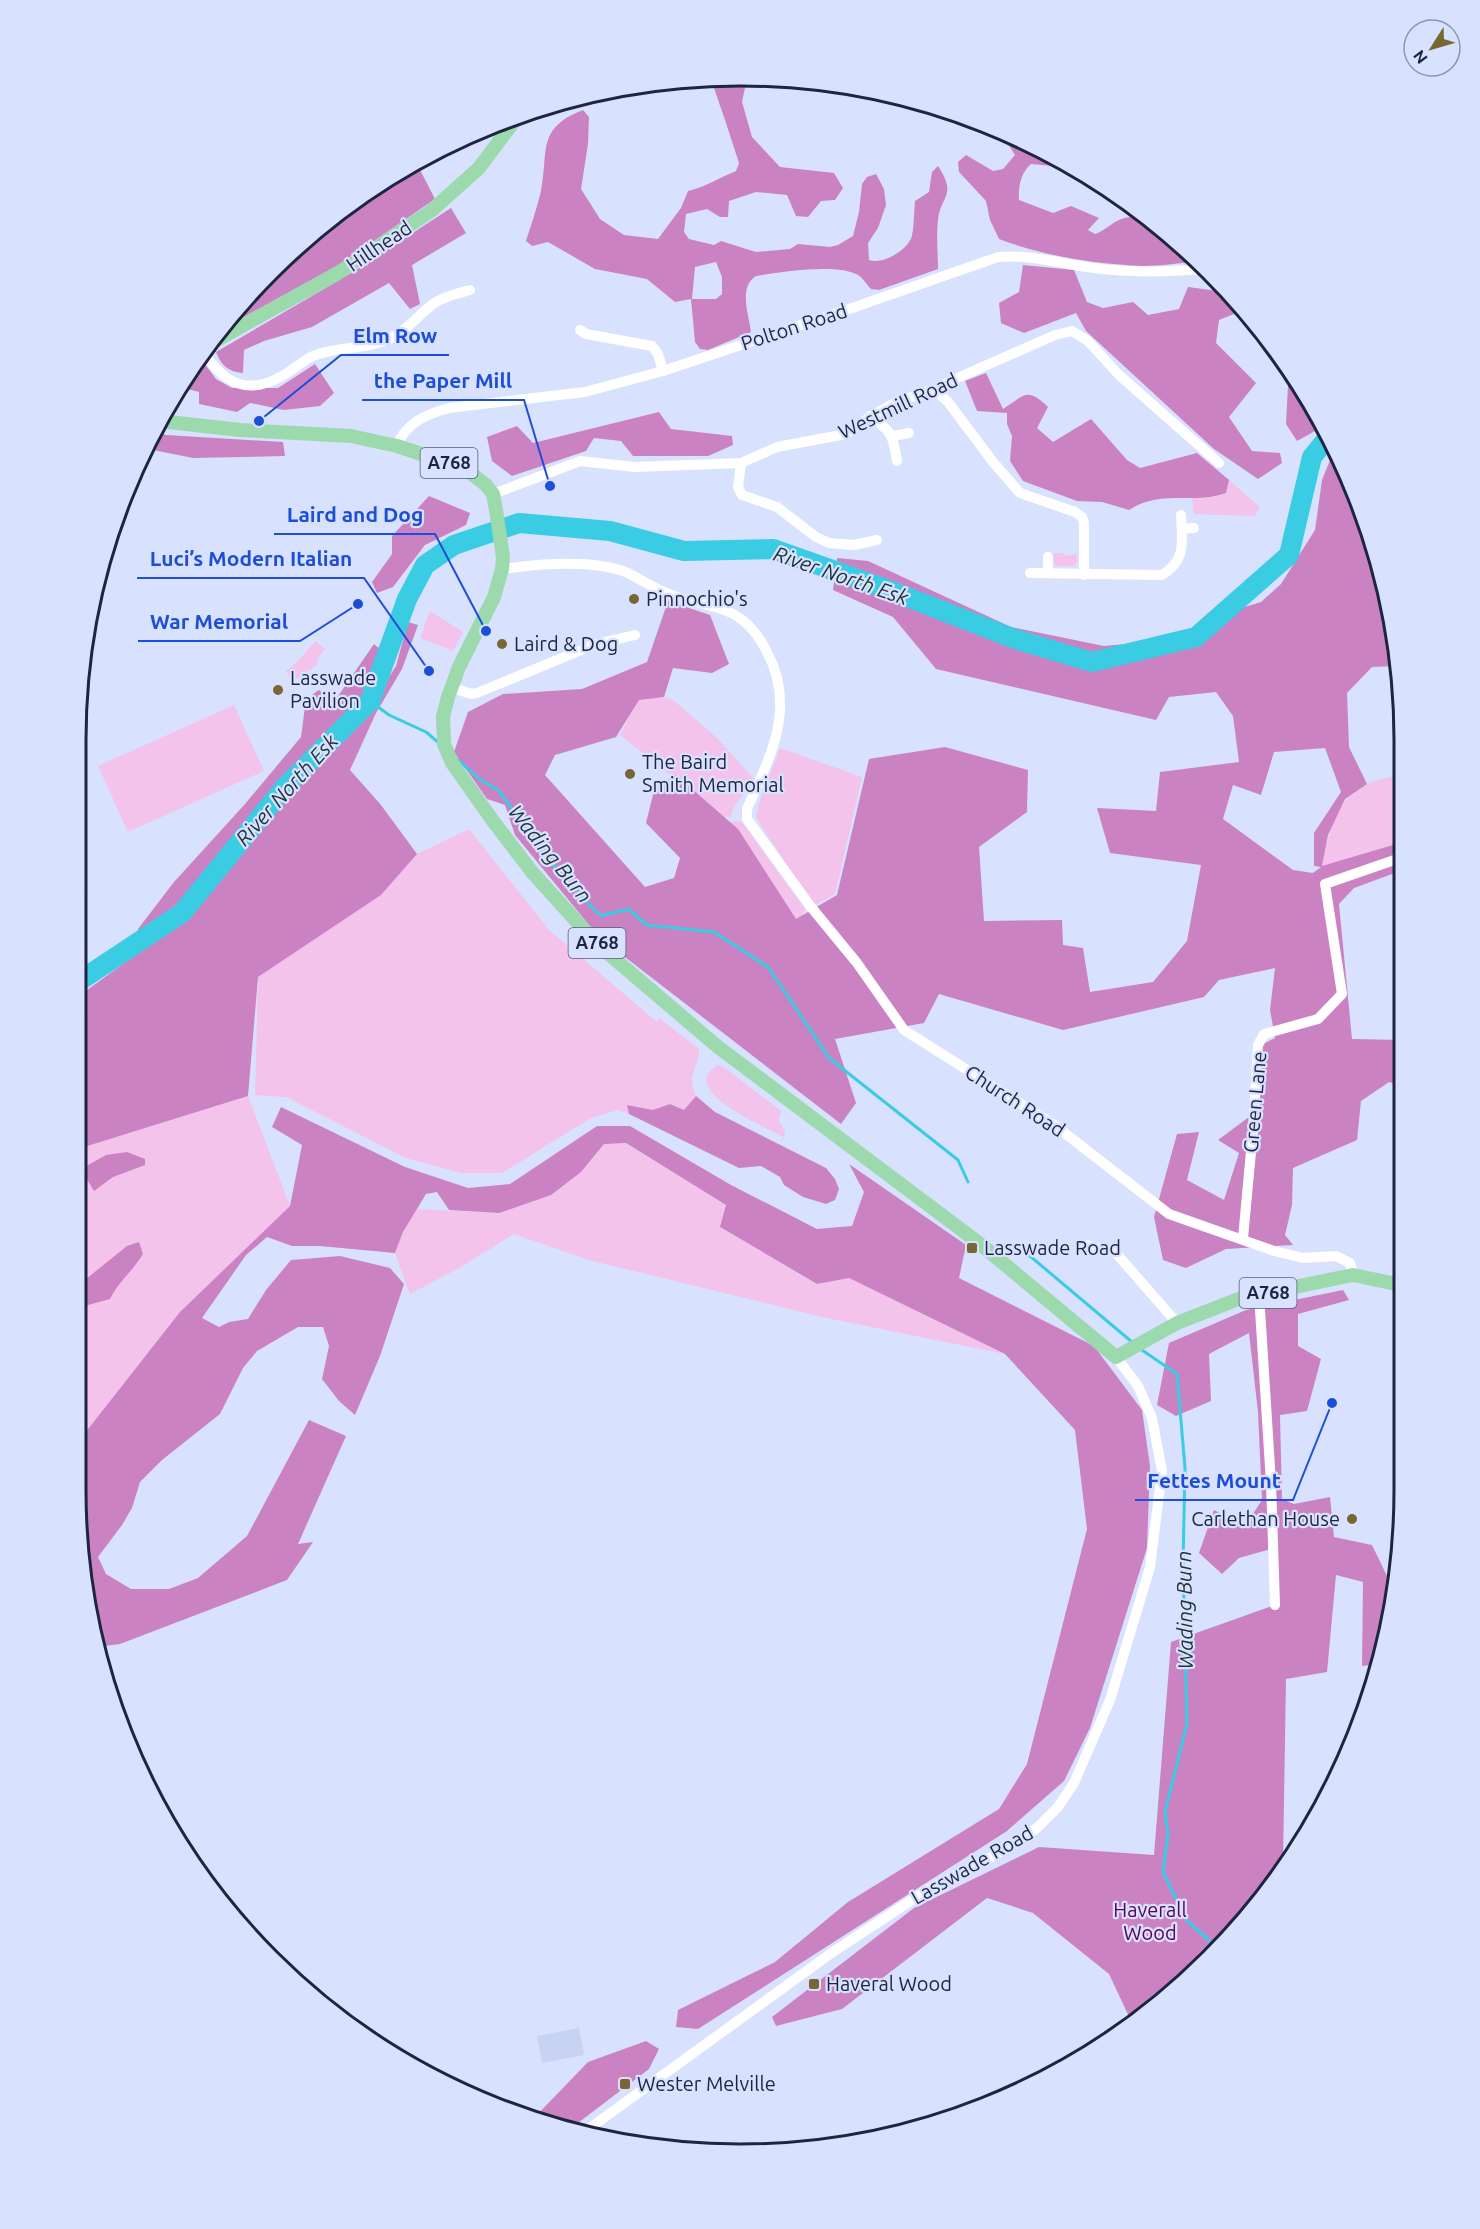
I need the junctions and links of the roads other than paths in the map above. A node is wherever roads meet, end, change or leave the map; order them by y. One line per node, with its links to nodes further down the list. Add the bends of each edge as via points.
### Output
1 (509, 128): 5 (main road, Hillhead, via 479,168 431,211 338,273)
2 (1195, 270): 7 (street, Polton Road, via 1149,272 1016,255 998,257)
3 (470, 290): 6 (street, via 458,299 437,302 409,328 389,339 316,355 268,383 232,382)
4 (580, 330): 7 (street, via 652,346)
5 (227, 334)
6 (209, 359)
7 (663, 371): 13 (street, Polton Road, via 585,392 431,413 411,424 400,435)
8 (936, 392): 9 (street, Westmill Road, via 897,402); 16 (street, Westmill Road, via 942,385 1072,331 1088,341 1119,375); 26 (street, via 1020,493 1082,517)
9 (871, 416): 12 (street); 15 (street, Westmill Road, via 846,434 777,447)
10 (168, 422): 13 (main road, A768, via 351,436)
11 (909, 433): 12 (street)
12 (893, 436): 14 (street)
13 (397, 446): 17 (main road, A768, via 464,468)
14 (897, 461)
15 (741, 463): 17 (street, Westmill Road, via 635,467 580,460); 21 (street, via 738,487 742,495 777,507 816,537 829,543 854,545)
16 (1219, 463)
17 (493, 494): 23 (main road, A768)
18 (1181, 515): 20 (street)
19 (1194, 528): 20 (street)
20 (1182, 529): 26 (street, via 1179,560 1162,575)
21 (877, 540)
22 (1048, 557): 25 (street)
23 (502, 563): 28 (main road, A768, via 494,597); 30 (street, Church Road, via 606,566 668,594 735,615 760,639 777,674 781,699 776,743 747,809 747,819 904,1030 1053,1124 1169,1214)
24 (1030, 573): 25 (street)
25 (1048, 573): 26 (street)
26 (1084, 574)
27 (635, 635): 28 (street, via 596,644 477,693)
28 (457, 688): 36 (main road, Lasswade Road / A768, via 443,717 444,744 452,763 532,872 597,944 718,1047 979,1243)
29 (1394, 860): 30 (street, Green Lane, via 1325,884 1342,994 1318,1019 1264,1034 1258,1045)
30 (1243, 1238): 32 (street, Church Road, via 1303,1258 1336,1256 1350,1263)
31 (1086, 1245): 35 (street, via 1115,1252)
32 (1353, 1275): 33 (main road, A768); 34 (main road, A768)
33 (1394, 1284)
34 (1260, 1294): 35 (main road, A768, via 1228,1302); 37 (street)
35 (1177, 1323): 36 (main road, A768)
36 (1116, 1357): 38 (street, Lasswade Road, via 1138,1386 1152,1418 1162,1470 1150,1567 1110,1700 1074,1783 1058,1807 1037,1828 997,1854 927,1890 830,1954)
37 (1275, 1605)
38 (592, 2126)

